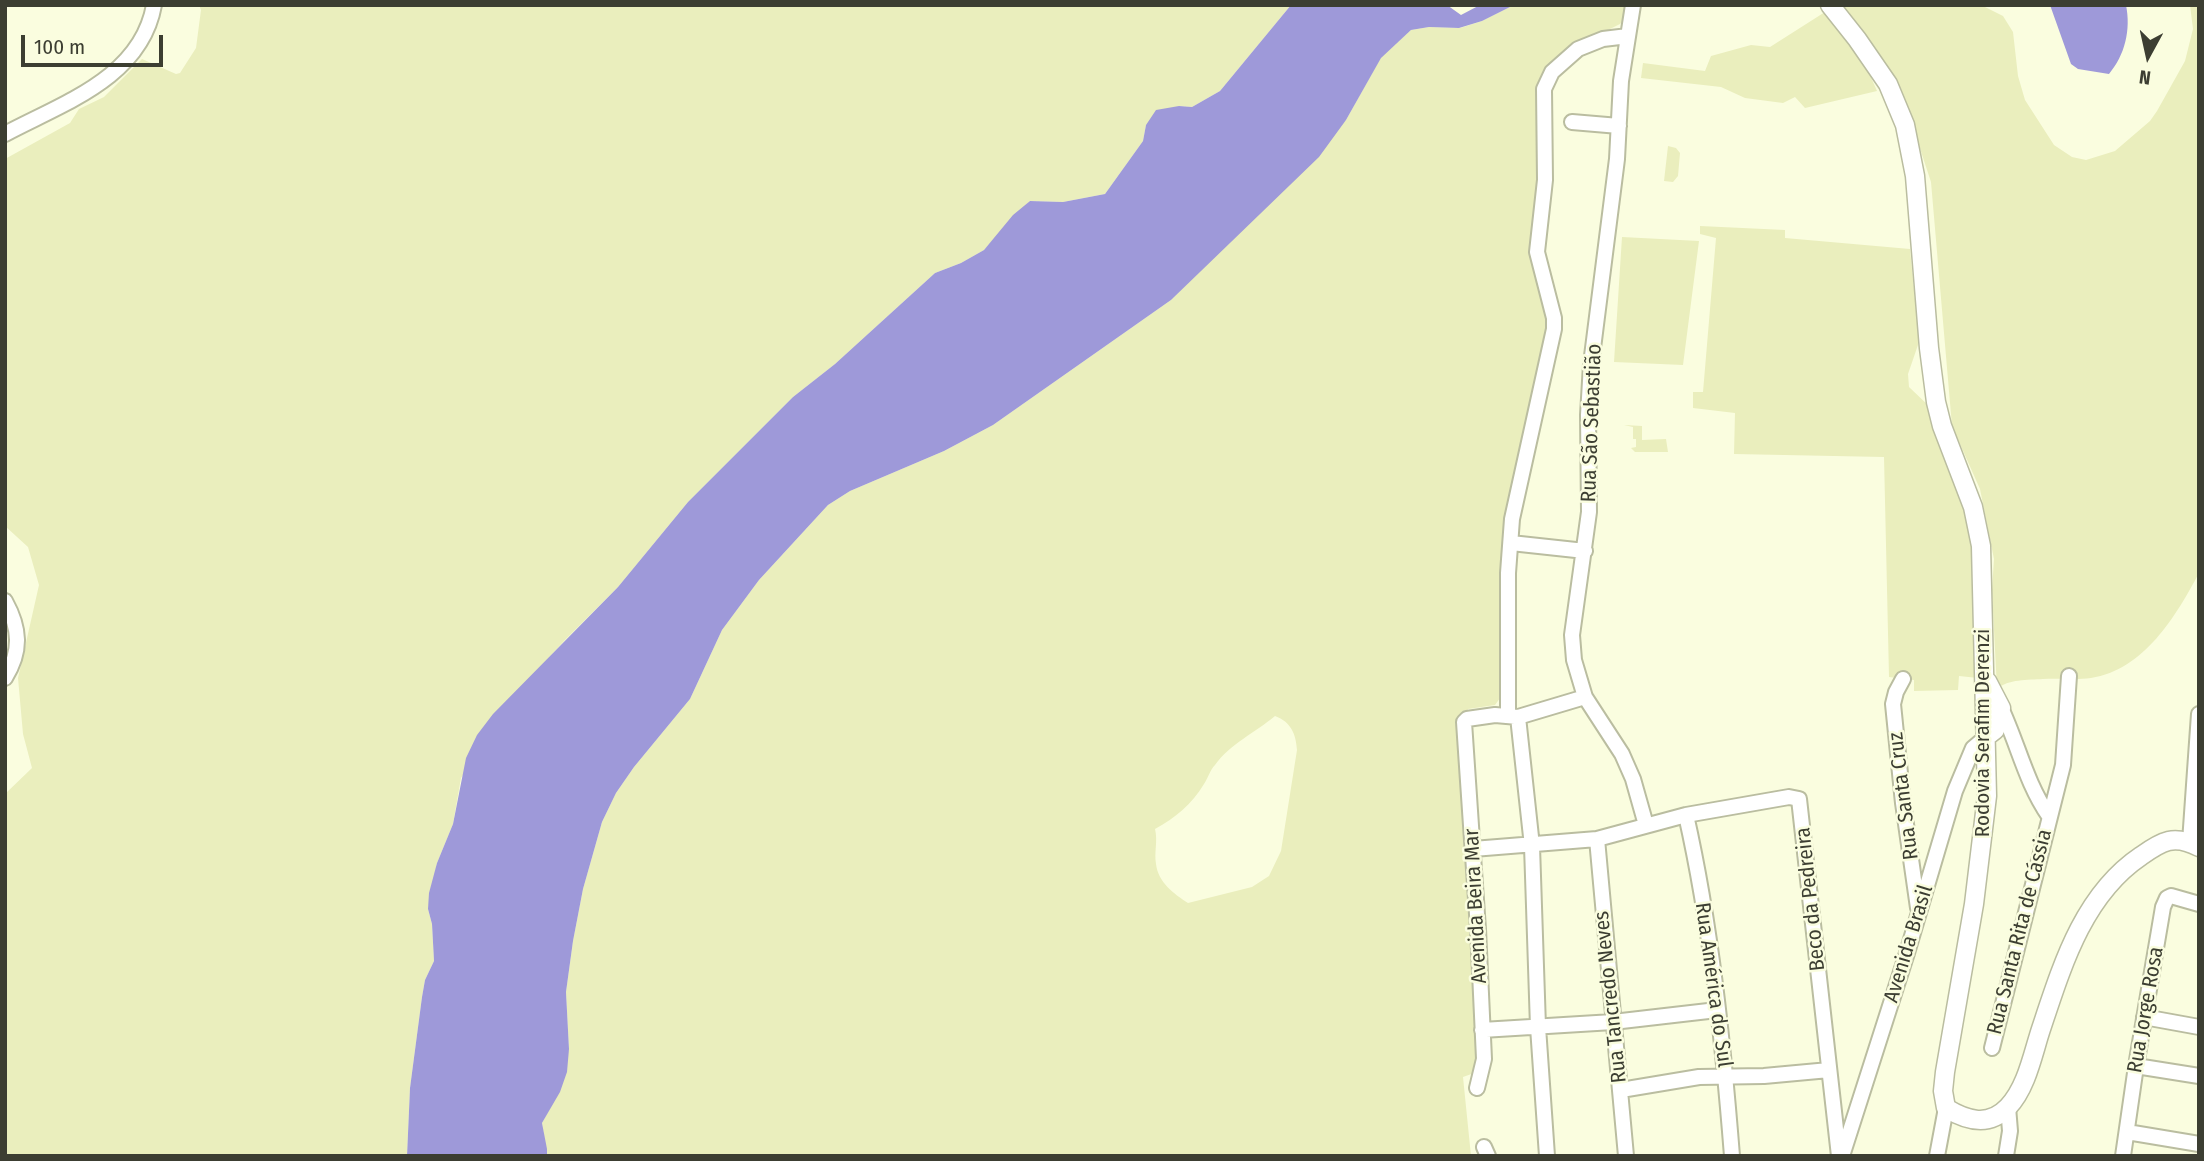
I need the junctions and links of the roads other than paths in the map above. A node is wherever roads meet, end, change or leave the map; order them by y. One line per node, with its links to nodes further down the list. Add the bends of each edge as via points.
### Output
1 (153, 5): 7 (street, via 143,37 119,69 102,83)
2 (1633, 5): 4 (street, Rua São Sebastião)
3 (1830, 5): 11 (main road, Rodovia Serafim Derenzi, via 1888,84 1905,124 1915,176 1936,402 1973,507 1981,546)
4 (1628, 36): 6 (street, Rua São Sebastião); 8 (street, via 1578,49 1552,72 1544,89 1545,180 1537,252 1554,329)
5 (1572, 122): 6 (street)
6 (1619, 126): 9 (street, Rua São Sebastião, via 1591,364)
7 (5, 134)
8 (1511, 543): 9 (street); 18 (street)
9 (1585, 551): 15 (street, Rua São Sebastião, via 1572,635 1574,660)
10 (5, 601): 13 (street, via 18,638)
11 (1983, 675): 16 (main road); 19 (main road, Rodovia Serafim Derenzi)
12 (2069, 676): 22 (street, Rua Santa Rita de Cássia, via 2063,765)
13 (5, 678)
14 (1903, 679): 29 (street, Rua Santa Cruz, via 1893,704)
15 (1586, 697): 18 (street); 23 (street, Rua São Sebastião, via 1622,754)
16 (2001, 708): 19 (main road); 20 (street, Rua Santa Rita de Cássia)
17 (2199, 714): 26 (street)
18 (1513, 716): 25 (street); 27 (street, Avenida Beira Mar, via 1467,719 1464,723)
19 (1990, 734): 20 (street); 29 (street, Avenida Brasil, via 1973,748 1955,791); 44 (main road, Rodovia Serafim Derenzi, via 1983,842 1945,1072)
20 (2017, 747): 22 (street, Rua Santa Rita de Cássia, via 2031,787)
21 (1686, 815): 23 (street, Beco da Pedreira); 30 (street, Rua América do Sul); 38 (street, Beco da Pedreira, via 1799,799)
22 (2049, 816): 36 (street, Rua Santa Rita de Cássia)
23 (1646, 825): 24 (street, Beco da Pedreira)
24 (1597, 839): 25 (street, Beco da Pedreira); 32 (street, Rua Tancredo Neves)
25 (1532, 845): 27 (street, Beco da Pedreira); 33 (street)
26 (2194, 845): 43 (main road, via 2178,840 2161,842 2108,885 2087,914 2018,1092)
27 (1473, 849): 35 (street, Avenida Beira Mar)
28 (2199, 904): 31 (street, Rua Jorge Rosa, via 2171,896 2165,901)
29 (1919, 914): 50 (street, Avenida Brasil)
30 (1717, 1010): 32 (street); 40 (street, Rua América do Sul)
31 (2144, 1017): 34 (street); 37 (street, Rua Jorge Rosa)
32 (1613, 1022): 33 (street); 42 (street, Rua Tancredo Neves)
33 (1538, 1027): 35 (street); 47 (street)
34 (2199, 1027)
35 (1482, 1030): 41 (street, Avenida Beira Mar, via 1484,1059)
36 (1992, 1048)
37 (2136, 1066): 39 (street); 45 (street, Rua Jorge Rosa)
38 (1829, 1070): 40 (street); 50 (street, Beco da Pedreira)
39 (2199, 1076)
40 (1726, 1077): 42 (street); 49 (street, Rua América do Sul)
41 (1477, 1088)
42 (1620, 1090): 48 (street, Rua Tancredo Neves)
43 (2008, 1107): 44 (main road, via 1985,1121 1961,1117); 52 (street)
44 (1946, 1108): 51 (street)
45 (2127, 1132): 46 (street); 53 (street, Rua Jorge Rosa)
46 (2191, 1148)
47 (1546, 1149)
48 (1626, 1156)
49 (1732, 1156)
50 (1841, 1156)
51 (1937, 1156)
52 (2006, 1156)
53 (2123, 1156)

